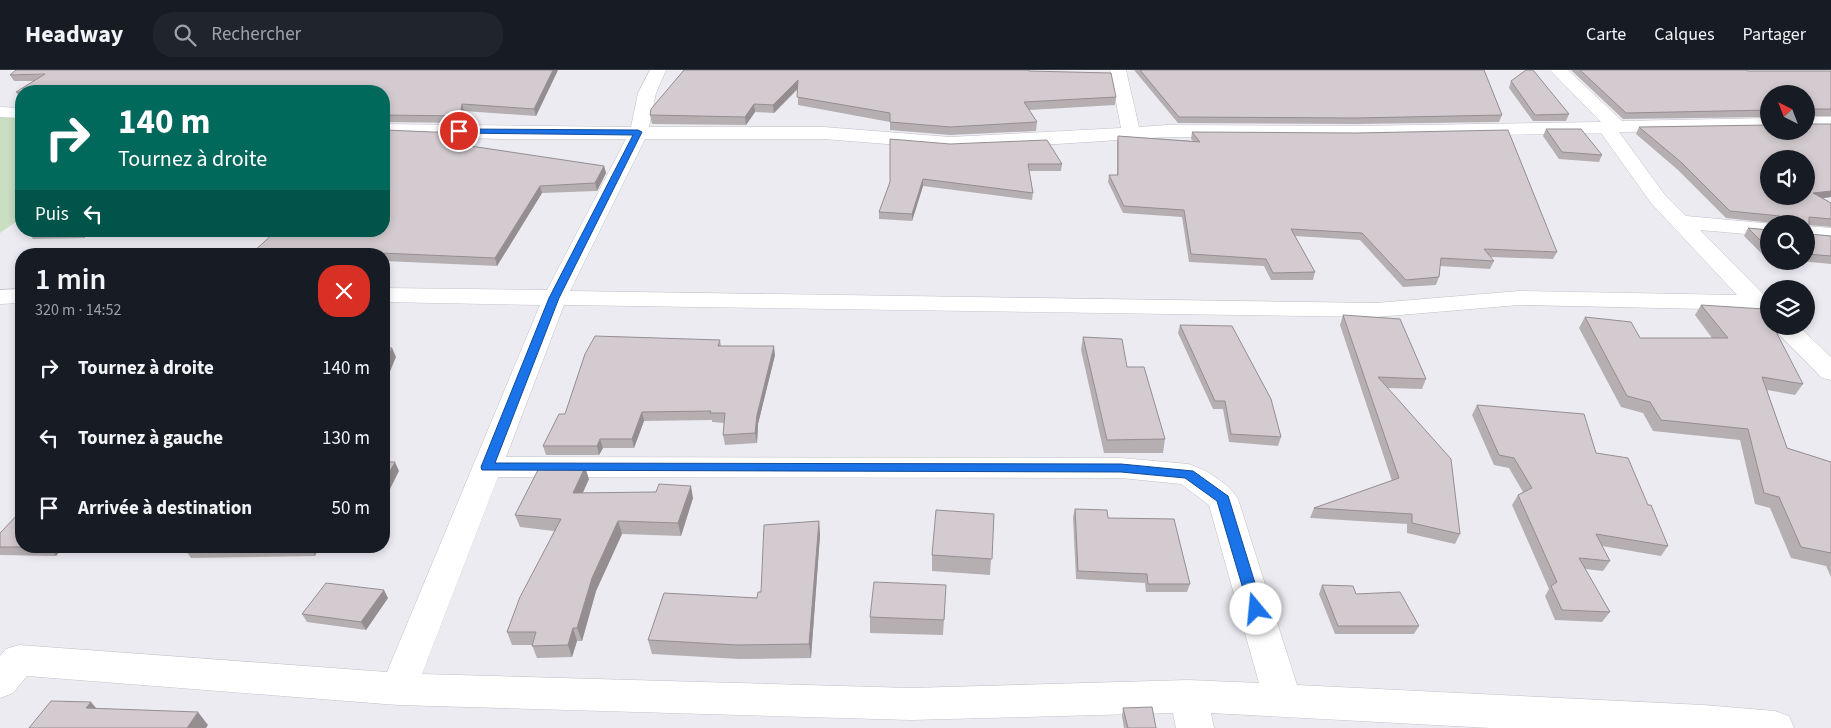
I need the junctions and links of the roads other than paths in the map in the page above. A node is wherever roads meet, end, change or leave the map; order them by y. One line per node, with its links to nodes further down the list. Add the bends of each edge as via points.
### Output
1 (658, 70): 11 (street, via 647,93)
2 (1118, 70): 12 (street)
3 (1558, 70): 9 (street)
4 (0, 112): 5 (street)
5 (15, 113)
6 (1815, 123): 7 (street)
7 (1831, 123)
8 (1760, 124): 9 (street)
9 (1611, 126): 12 (street, via 1354,132); 13 (street, via 1658,199)
10 (390, 130): 11 (street)
11 (638, 132): 12 (street, via 824,133 969,143); 20 (street)
12 (1131, 132)
13 (1681, 222): 14 (street); 21 (street)
14 (1760, 228)
15 (1815, 233): 16 (street)
16 (1831, 235)
17 (390, 295): 20 (street)
18 (15, 296): 19 (street)
19 (0, 297)
20 (554, 298): 22 (street, via 1376,310 1519,298); 25 (street)
21 (1760, 305)
22 (1760, 308)
23 (1792, 335): 24 (street)
24 (1831, 372)
25 (487, 467): 27 (street); 28 (street, via 1121,468 1188,474 1223,499)
26 (6, 667): 27 (street)
27 (398, 689): 29 (street)
28 (1283, 702): 29 (street); 30 (street)
29 (1191, 712)
30 (1775, 728)

